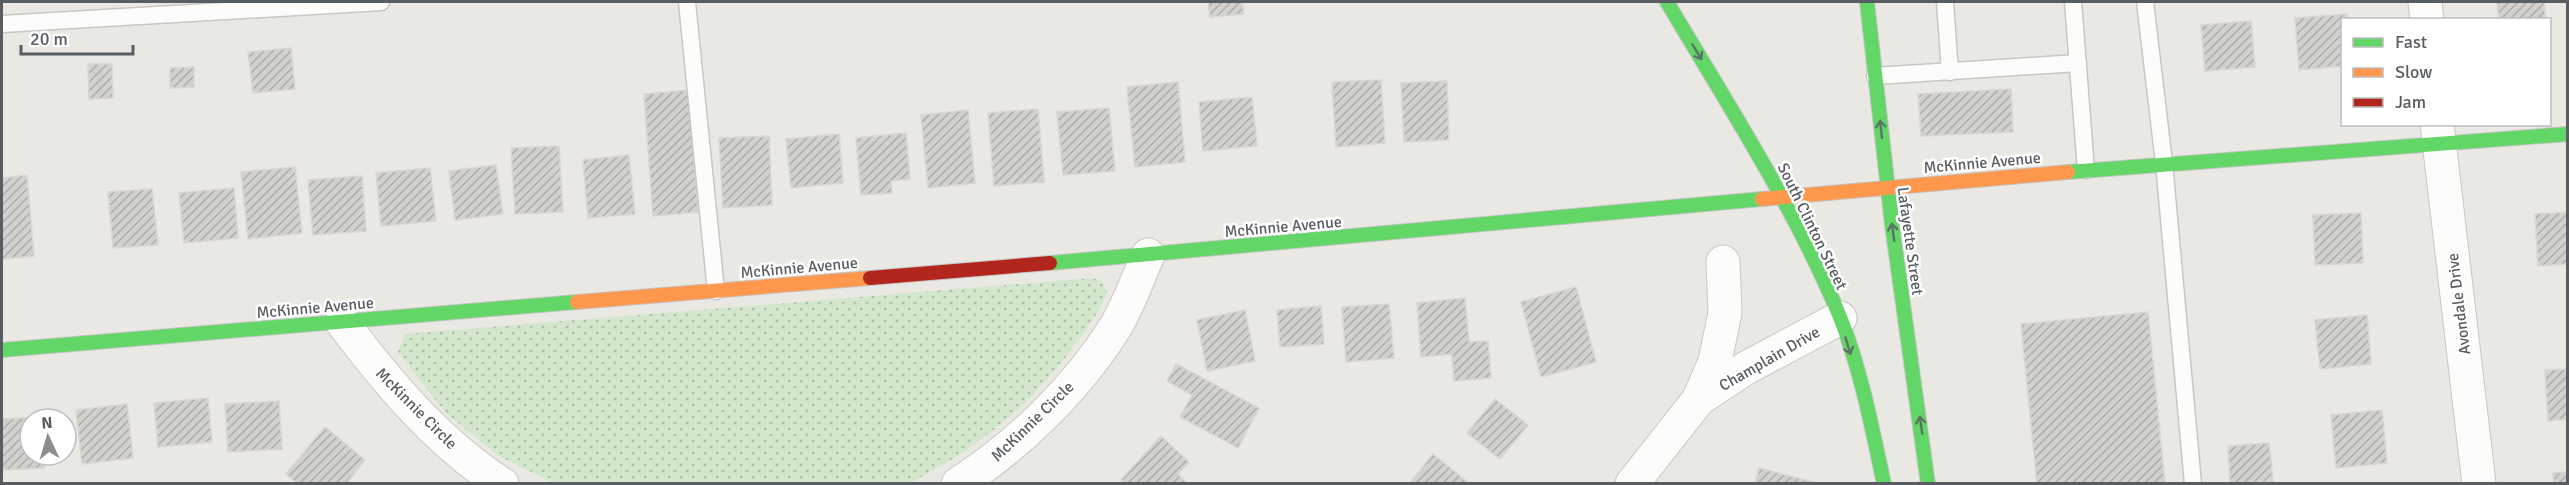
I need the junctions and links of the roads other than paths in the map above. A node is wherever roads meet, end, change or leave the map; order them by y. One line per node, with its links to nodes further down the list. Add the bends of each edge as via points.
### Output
1 (381, 2): 10 (lane)
2 (687, 2): 22 (lane)
3 (1667, 2): 19 (main road, South Clinton Street, one-way to 19)
4 (1867, 2): 13 (main road, Lafayette Street)
5 (1945, 2): 12 (lane)
6 (2073, 2): 11 (lane)
7 (2145, 2): 16 (lane)
8 (2425, 2): 9 (street)
9 (2427, 18)
10 (2, 24)
11 (2078, 63): 12 (lane); 17 (lane)
12 (1950, 72): 13 (lane)
13 (1875, 76): 18 (main road, Lafayette Street, one-way to 13)
14 (2438, 133): 15 (main road, McKinnie Avenue); 16 (main road, McKinnie Avenue); 33 (street, Avondale Drive)
15 (2568, 134)
16 (2164, 163): 17 (main road, McKinnie Avenue); 32 (lane)
17 (2086, 170): 18 (main road, McKinnie Avenue)
18 (1887, 187): 19 (main road, McKinnie Avenue); 31 (main road, Lafayette Street, one-way to 18)
19 (1783, 196): 20 (main road, McKinnie Avenue); 23 (main road, South Clinton Street)
20 (1148, 255): 22 (main road, McKinnie Avenue); 28 (street, McKinnie Circle, via 1117,325 1065,394 1018,438)
21 (1723, 262): 26 (street, Champlain Drive, via 1725,313 1715,361)
22 (716, 291): 24 (main road, McKinnie Avenue)
23 (1840, 318): 26 (street, Champlain Drive, via 1746,368); 30 (main road, South Clinton Street, one-way to 30, via 1868,406)
24 (342, 322): 25 (main road, McKinnie Avenue); 27 (street, McKinnie Circle, via 387,381 447,440)
25 (2, 350)
26 (1699, 399): 29 (street, Champlain Drive)
27 (502, 483)
28 (958, 483)
29 (1632, 483)
30 (1884, 483)
31 (1928, 483)
32 (2193, 483)
33 (2479, 483)

